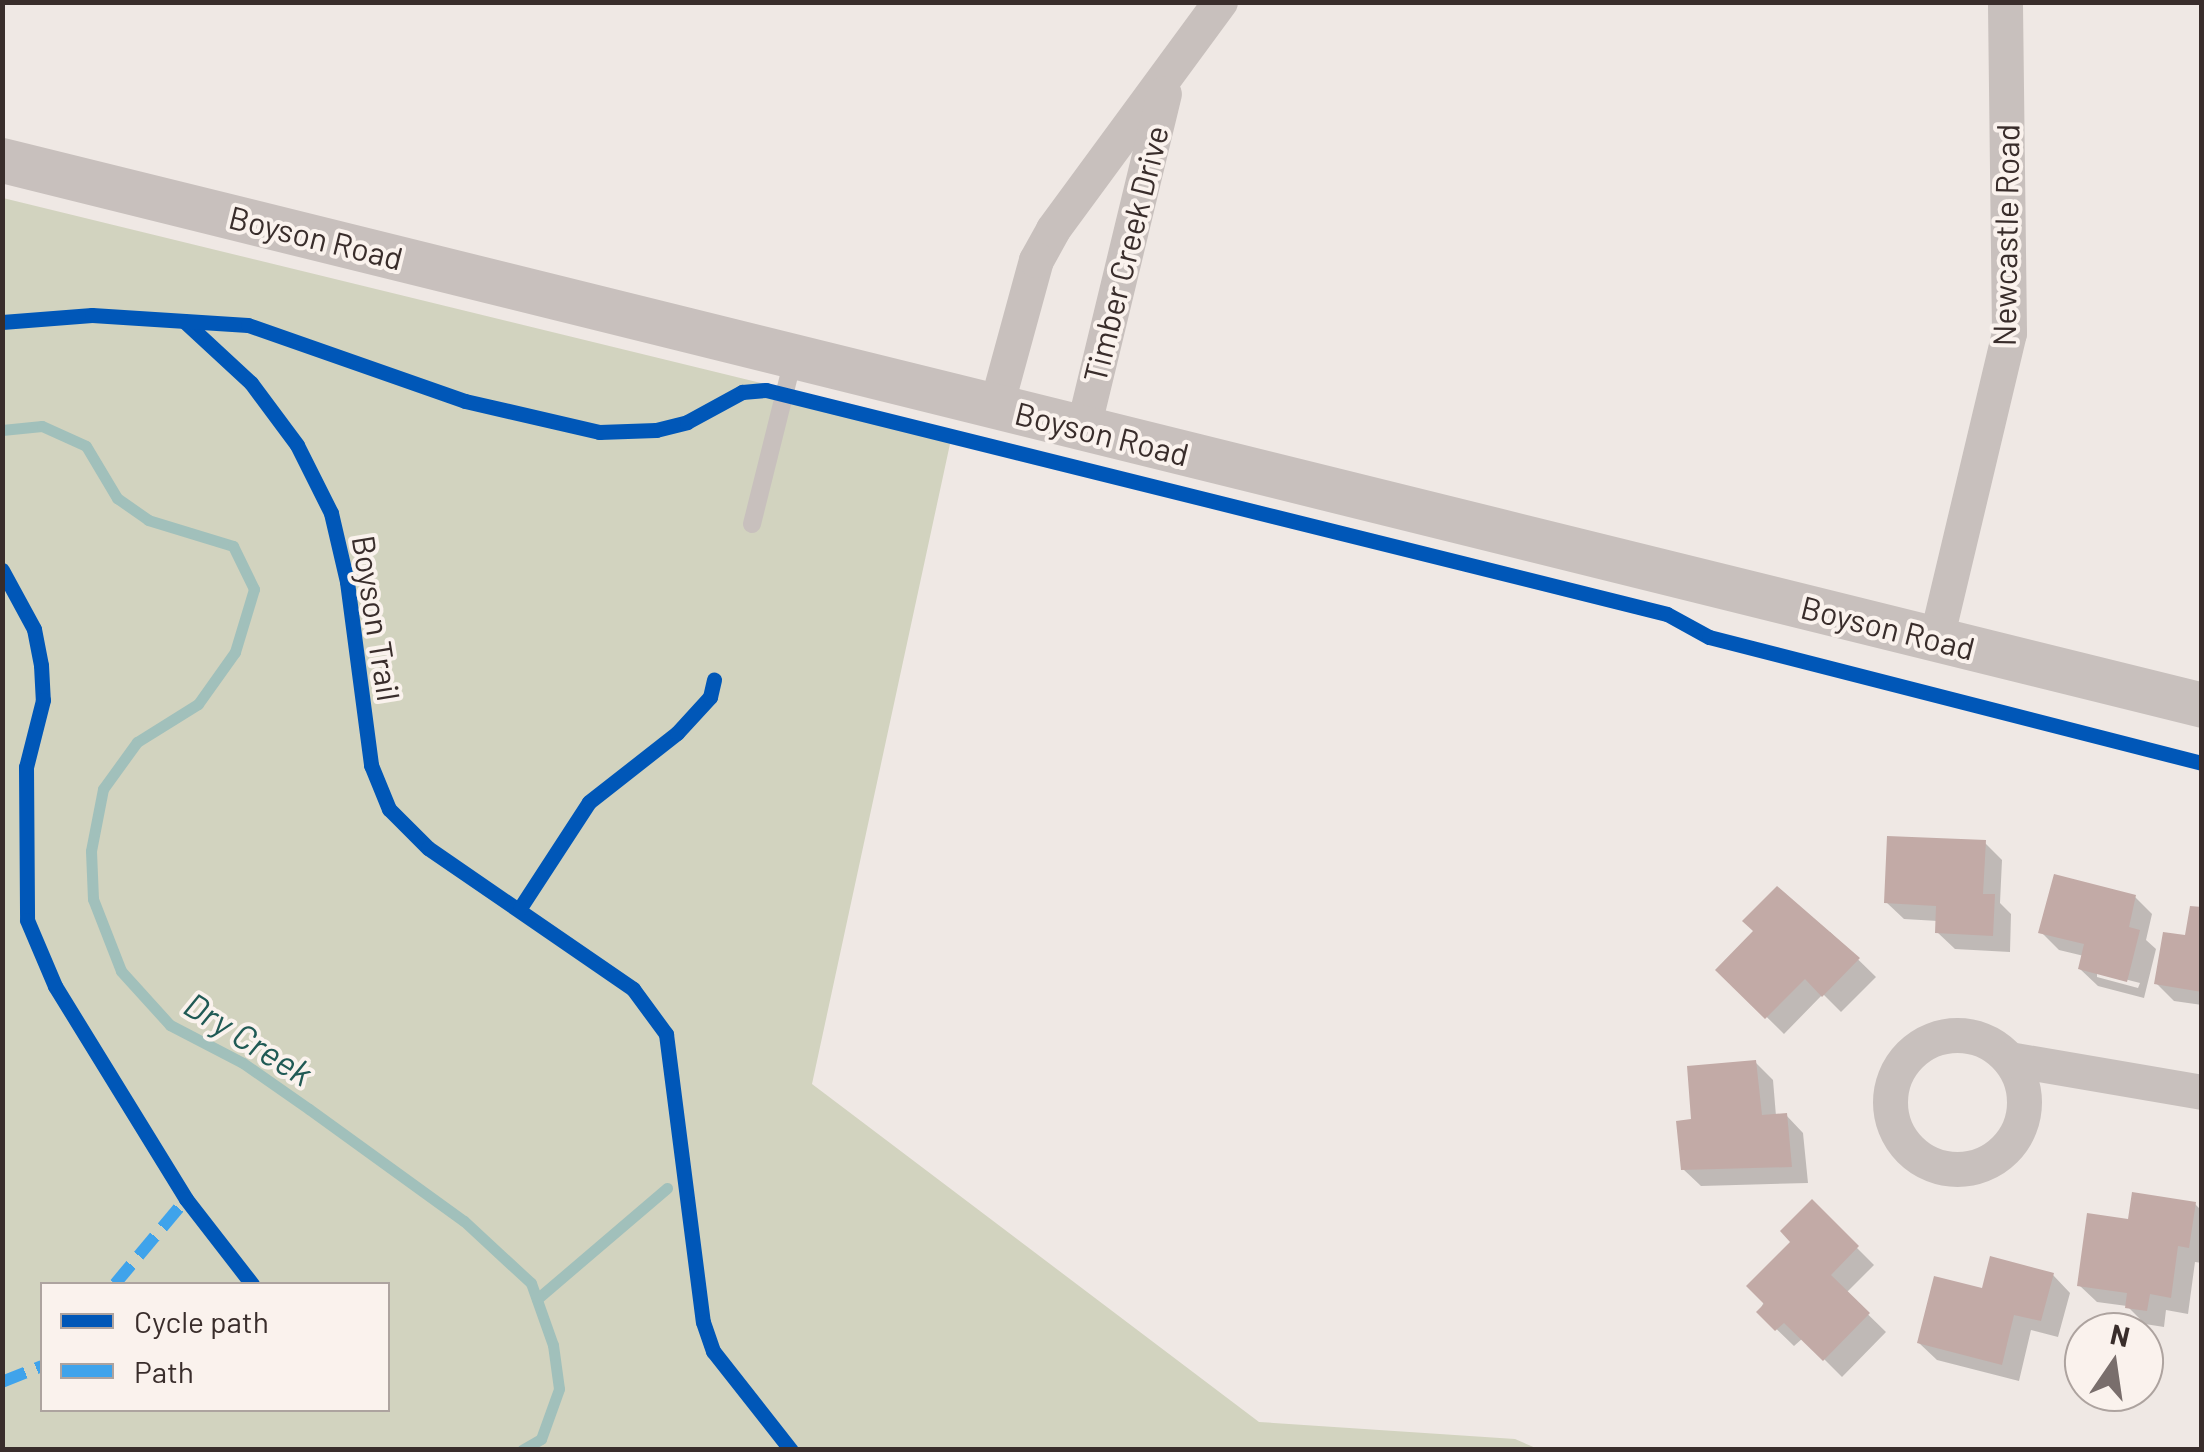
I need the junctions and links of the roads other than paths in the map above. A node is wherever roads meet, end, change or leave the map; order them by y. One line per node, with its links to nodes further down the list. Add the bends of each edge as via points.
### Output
1 (1220, 2): 3 (street, Timber Creek Drive)
2 (2005, 2): 9 (street, Newcastle Road, via 2009,333)
3 (1167, 80): 6 (street, Timber Creek Drive, via 1044,245); 7 (street, Timber Creek Drive)
4 (2, 160): 5 (street, Boyson Road)
5 (794, 355): 6 (street, Boyson Road); 8 (lane)
6 (996, 406): 7 (street, Boyson Road)
7 (1082, 428): 9 (street, Boyson Road)
8 (752, 524)
9 (1936, 639): 10 (street, Boyson Road)
10 (2202, 705)
11 (2009, 1060): 12 (street)
12 (2202, 1092)

